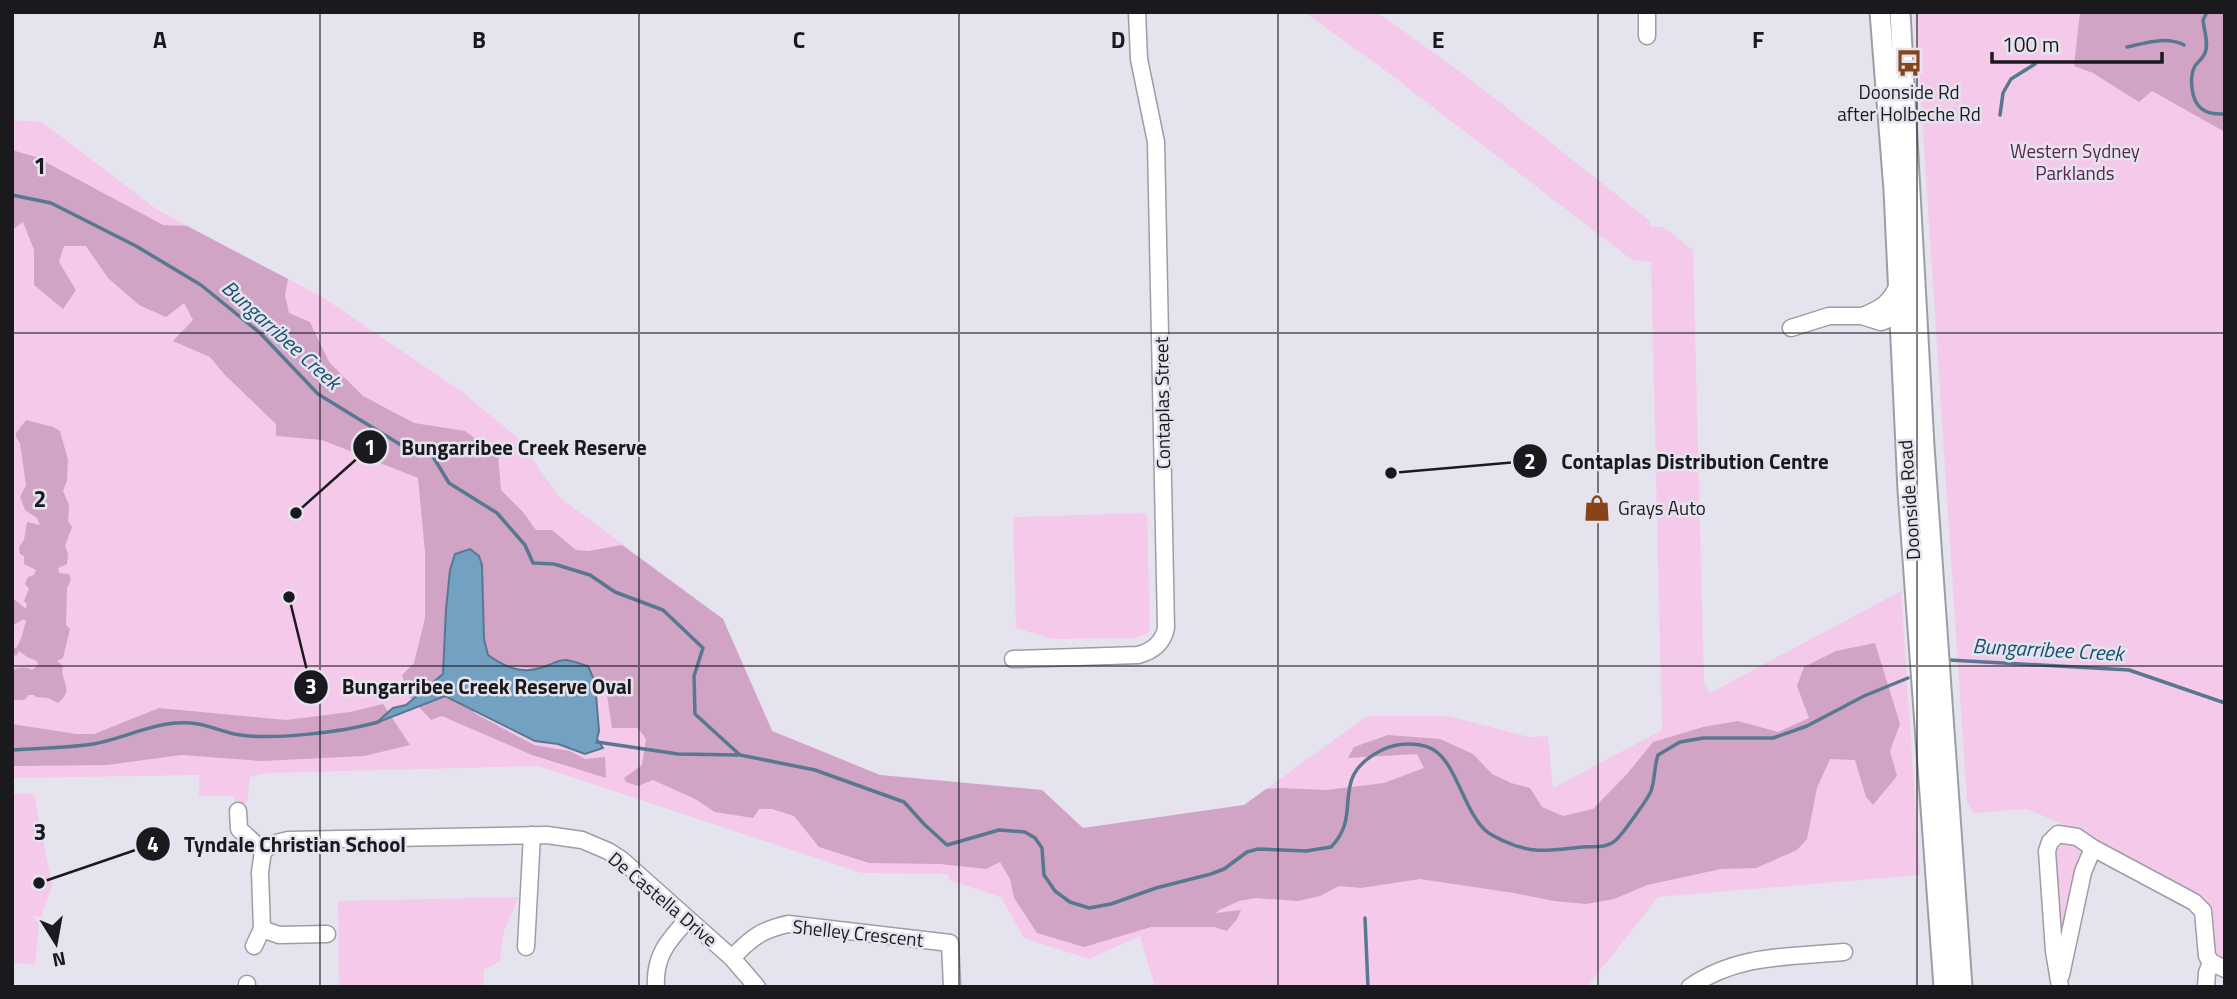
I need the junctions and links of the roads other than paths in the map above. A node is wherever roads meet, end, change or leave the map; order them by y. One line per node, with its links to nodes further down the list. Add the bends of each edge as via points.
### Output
1 (1137, 12): 12 (street, Contaplas Street, via 1139,59 1156,142 1166,628 1160,643 1138,655)
2 (1647, 12): 5 (street)
3 (1880, 12): 6 (main road, Doonside Road)
4 (1900, 12): 6 (main road, Doonside Road)
5 (1647, 36)
6 (1907, 285): 7 (main road, Doonside Road); 8 (street, via 1883,307); 31 (main road, Doonside Road)
7 (1900, 313): 9 (street); 11 (main road, Doonside Road)
8 (1862, 316): 9 (street); 10 (street, via 1829,316)
9 (1880, 321): 11 (street, via 1890,329)
10 (1790, 328)
11 (1902, 358): 30 (main road, Doonside Road)
12 (1013, 659)
13 (238, 811): 16 (street, via 239,830)
14 (533, 835): 16 (street, De Castella Drive, via 288,840); 17 (street, De Castella Drive, via 571,838 608,851); 21 (street)
15 (2093, 848): 24 (street, via 2200,907 2206,948); 25 (street, via 2083,872); 25 (street, via 2077,837 2058,834 2047,851)
16 (264, 851): 18 (street)
17 (688, 919): 23 (street, De Castella Drive); 26 (street, via 664,946)
18 (262, 929): 19 (street, via 279,935); 20 (street)
19 (327, 934)
20 (254, 946)
21 (526, 947)
22 (1844, 952): 29 (street, via 1742,961)
23 (732, 958): 27 (street, De Castella Drive); 28 (street, Shelley Crescent, via 767,929 788,924 950,943)
24 (2218, 965): 32 (street, via 2207,972)
25 (2059, 984)
26 (656, 987)
27 (757, 987)
28 (952, 987)
29 (1690, 987)
30 (1944, 987)
31 (1962, 987)
32 (2206, 987)

